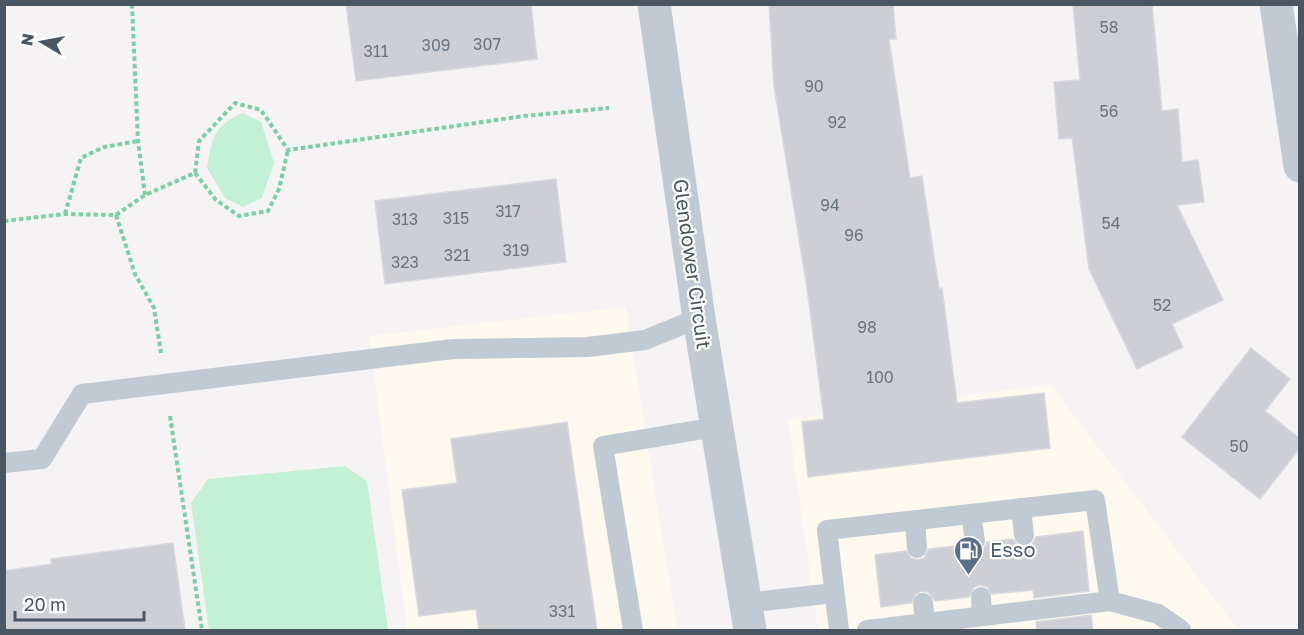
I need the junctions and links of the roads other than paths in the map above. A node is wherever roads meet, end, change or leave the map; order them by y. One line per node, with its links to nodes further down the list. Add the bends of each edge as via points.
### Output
1 (654, 4): 4 (street, Glendower Circuit)
2 (1276, 4): 3 (street)
3 (1299, 166)
4 (699, 318): 5 (street, Glendower Circuit); 6 (lane, via 645,340 599,346 453,349 82,394 42,459)
5 (716, 427): 16 (street, Glendower Circuit); 18 (lane, via 603,446)
6 (4, 463)
7 (1021, 508): 8 (lane); 10 (lane); 14 (lane, via 1095,500)
8 (971, 514): 9 (lane); 11 (lane)
9 (915, 520): 12 (lane); 13 (lane, via 827,530)
10 (1024, 535)
11 (975, 541)
12 (917, 548)
13 (834, 593): 16 (lane); 19 (lane)
14 (1110, 601): 17 (lane, via 1031,600 981,606); 21 (lane, via 1158,614)
15 (923, 603): 17 (lane)
16 (748, 617)
17 (925, 623): 20 (lane)
18 (633, 630)
19 (839, 630)
20 (867, 630)
21 (1180, 630)

